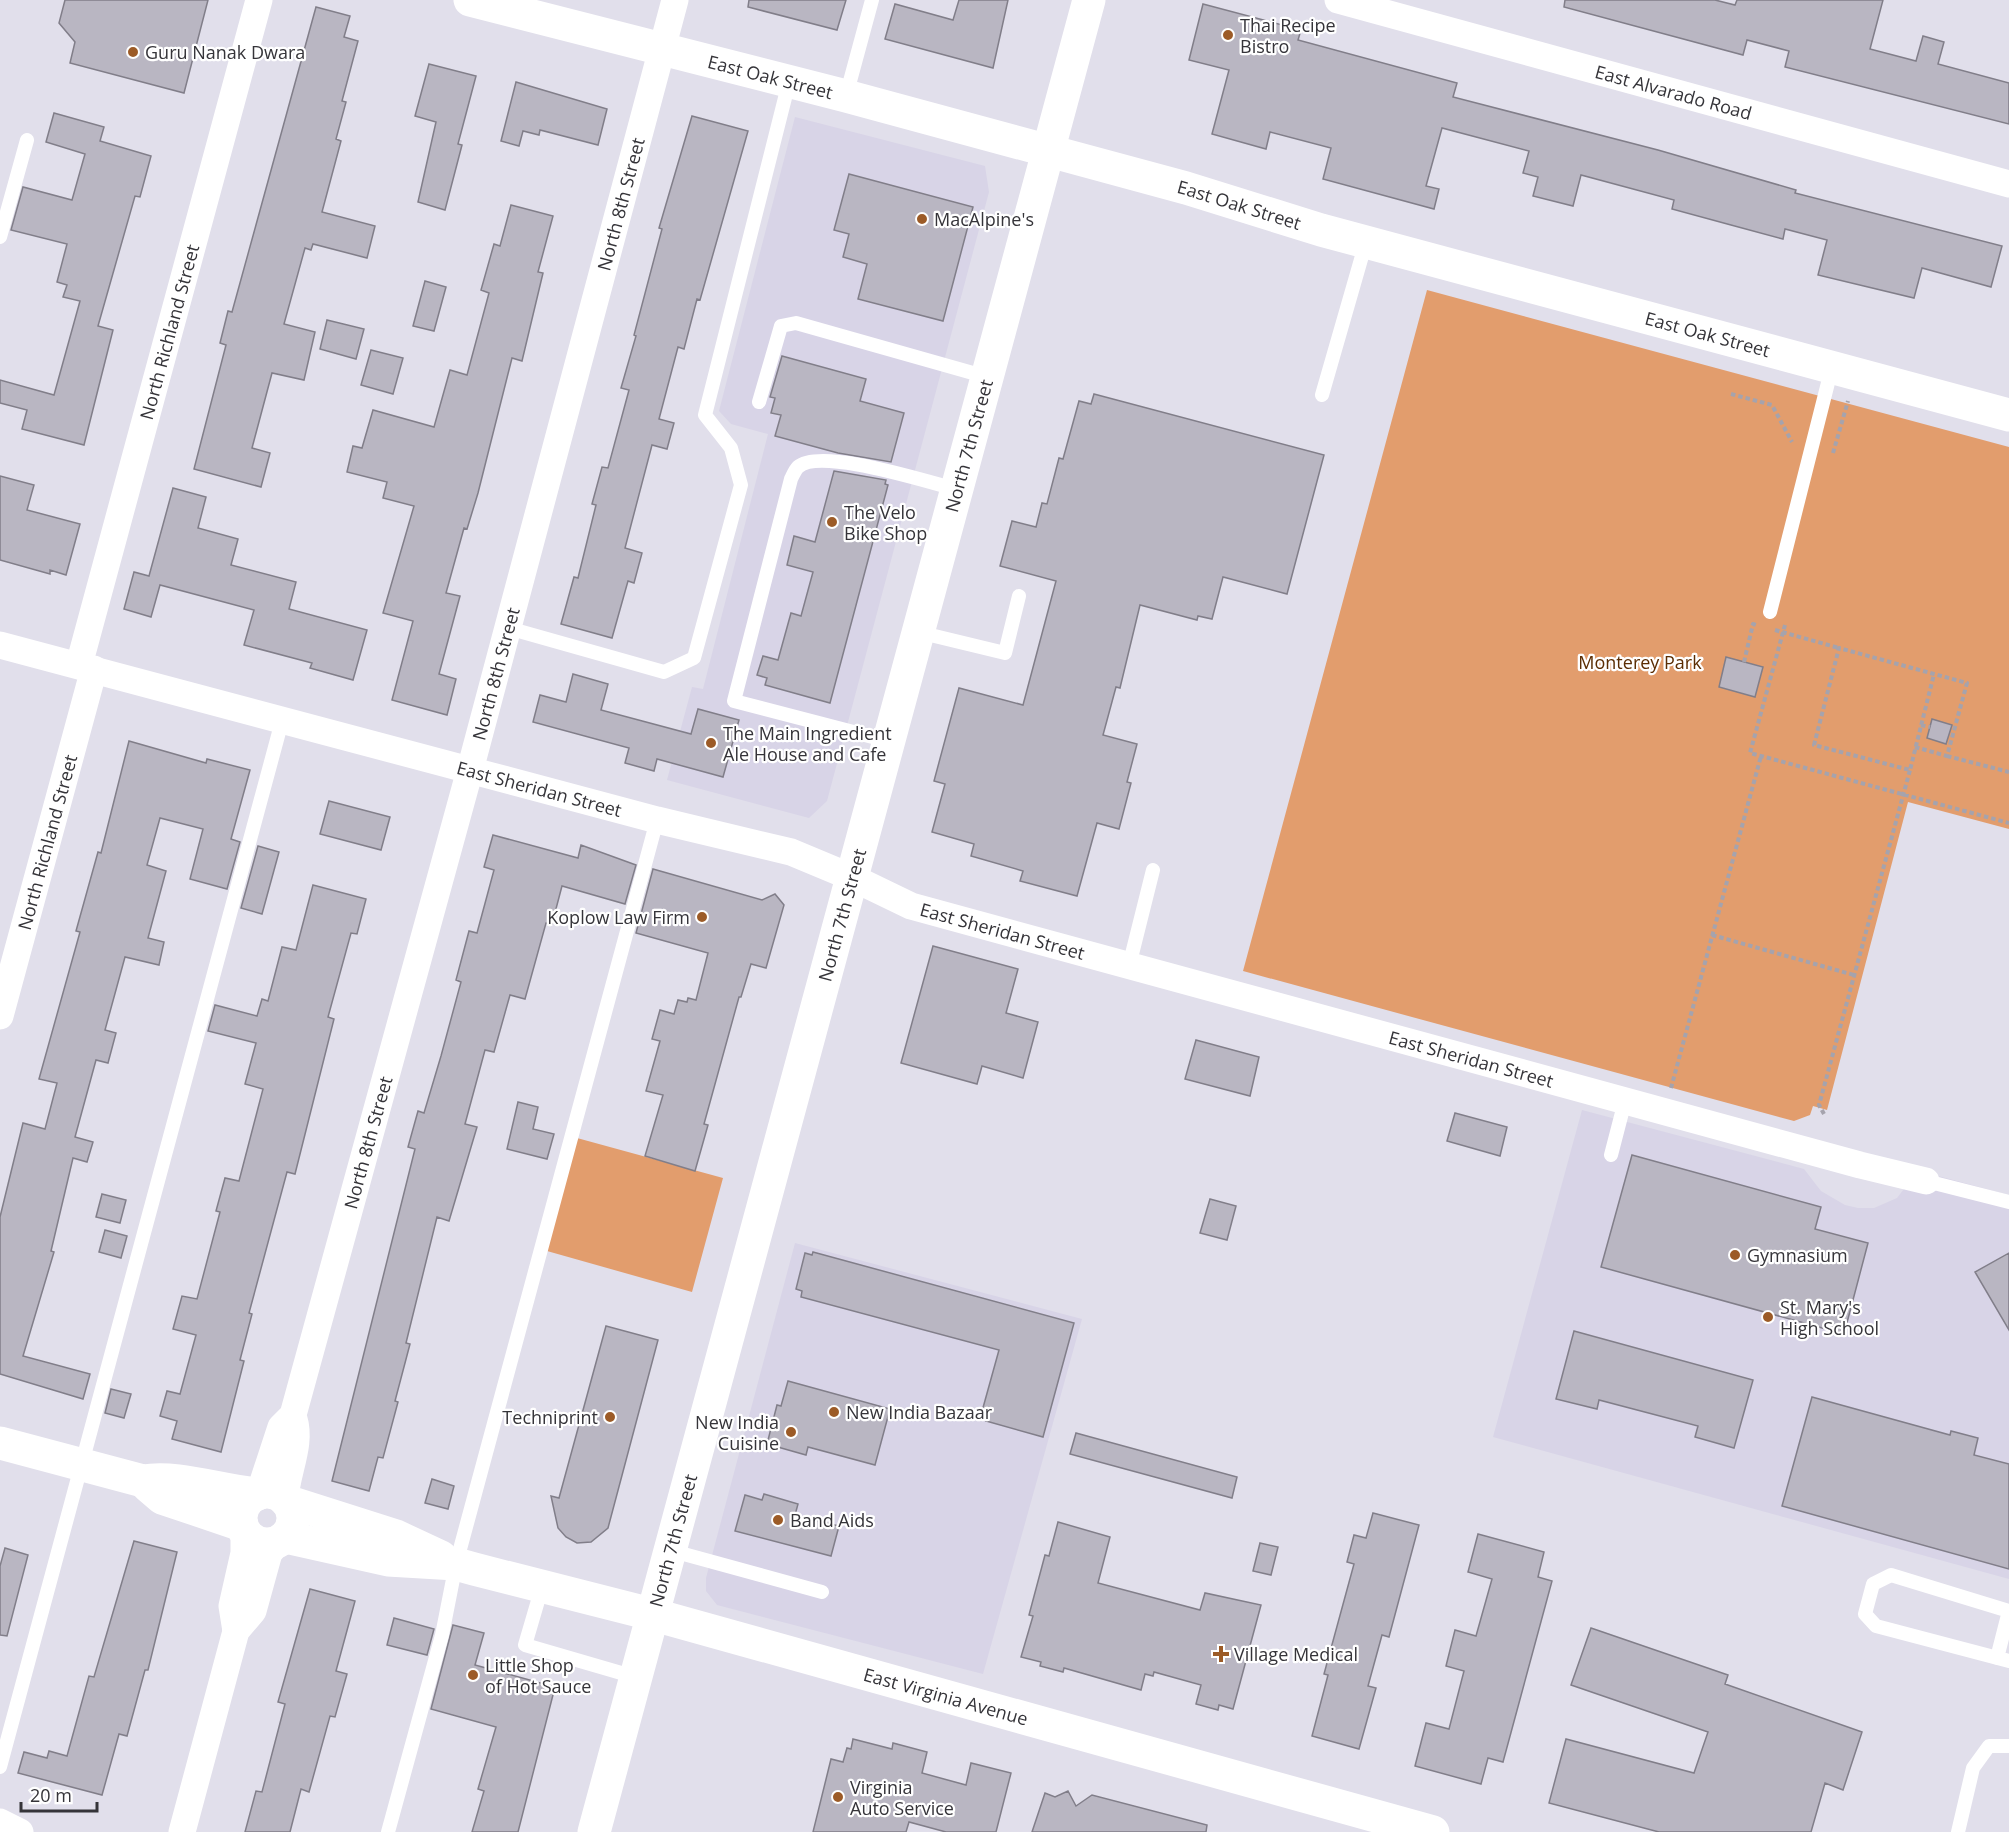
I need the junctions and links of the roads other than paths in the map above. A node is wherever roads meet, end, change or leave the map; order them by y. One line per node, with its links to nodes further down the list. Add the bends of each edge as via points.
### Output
1 (259, 0): 26 (street, North Richland Street)
2 (472, 0): 7 (street, East Oak Street)
3 (675, 0): 7 (street, North 8th Street)
4 (872, 0): 9 (lane)
5 (1089, 0): 11 (street, North 7th Street)
6 (1338, 0): 12 (street, East Alvarado Road)
7 (661, 50): 8 (street, East Oak Street); 23 (street, North 8th Street)
8 (789, 82): 9 (street, East Oak Street); 23 (lane, via 705,415 731,448 741,484 694,657 664,672)
9 (846, 96): 11 (street, East Oak Street)
10 (27, 140): 13 (lane)
11 (1048, 151): 14 (street, East Oak Street); 16 (street, North 7th Street)
12 (2009, 184)
13 (0, 237)
14 (1366, 242): 15 (street, East Oak Street); 17 (lane)
15 (1832, 367): 19 (street, East Oak Street); 22 (lane)
16 (987, 377): 18 (lane, via 796,323 781,326); 20 (street, North 7th Street)
17 (1322, 395)
18 (759, 402)
19 (2009, 415)
20 (956, 489): 24 (street, North 7th Street); 28 (lane, via 836,460 799,466 791,479 734,701)
21 (1019, 596): 24 (lane, via 1005,653)
22 (1770, 612)
23 (508, 628): 29 (street, North 8th Street)
24 (918, 632): 28 (street, North 7th Street)
25 (0, 645): 26 (street, East Sheridan Street)
26 (86, 667): 27 (street, East Sheridan Street); 34 (street, North Richland Street)
27 (282, 721): 29 (street, East Sheridan Street); 40 (lane)
28 (888, 741): 32 (street, North 7th Street)
29 (470, 770): 30 (street, East Sheridan Street); 42 (street, North 8th Street, via 293,1415 298,1432 285,1484)
30 (657, 820): 32 (street, East Sheridan Street, via 791,852); 46 (lane)
31 (1153, 870): 33 (lane)
32 (851, 877): 33 (street, East Sheridan Street, via 911,906); 45 (street, North 7th Street)
33 (1129, 966): 35 (street, East Sheridan Street)
34 (0, 1016)
35 (1625, 1101): 36 (lane); 37 (street, East Sheridan Street)
36 (1611, 1155)
37 (1926, 1180): 38 (lane, East Sheridan Street)
38 (2009, 1202)
39 (0, 1443): 40 (street, East Virginia Avenue)
40 (81, 1464): 41 (street, East Virginia Avenue); 55 (lane)
41 (143, 1481): 42 (street, East Virginia Avenue, via 163,1477); 43 (street, East Virginia Avenue, via 162,1498)
42 (272, 1497): 43 (street, via 246,1504 241,1514); 44 (street, via 293,1515 290,1530); 46 (street, East Virginia Avenue, via 396,1536)
43 (243, 1528): 44 (street, via 249,1537 263,1544); 51 (street, via 244,1553 232,1606)
44 (282, 1539): 46 (street, East Virginia Avenue, via 388,1560); 51 (street, via 269,1553 253,1611)
45 (669, 1550): 48 (lane); 50 (street, North 7th Street)
46 (456, 1564): 47 (street, East Virginia Avenue); 59 (lane, via 442,1635)
47 (542, 1587): 50 (street, East Virginia Avenue); 53 (lane, via 525,1645)
48 (822, 1592)
49 (2009, 1611): 52 (lane); 52 (lane, via 1891,1575 1873,1584 1865,1614 1876,1626)
50 (651, 1614): 53 (street, North 7th Street); 61 (street, East Virginia Avenue)
51 (236, 1631): 58 (street)
52 (2003, 1659)
53 (635, 1677): 60 (street, North 7th Street)
54 (2009, 1746): 62 (lane, via 1989,1746 1978,1759)
55 (0, 1767)
56 (0, 1822): 57 (street)
57 (20, 1832)
58 (182, 1832)
59 (388, 1832)
60 (594, 1832)
61 (1433, 1832)
62 (1958, 1832)

